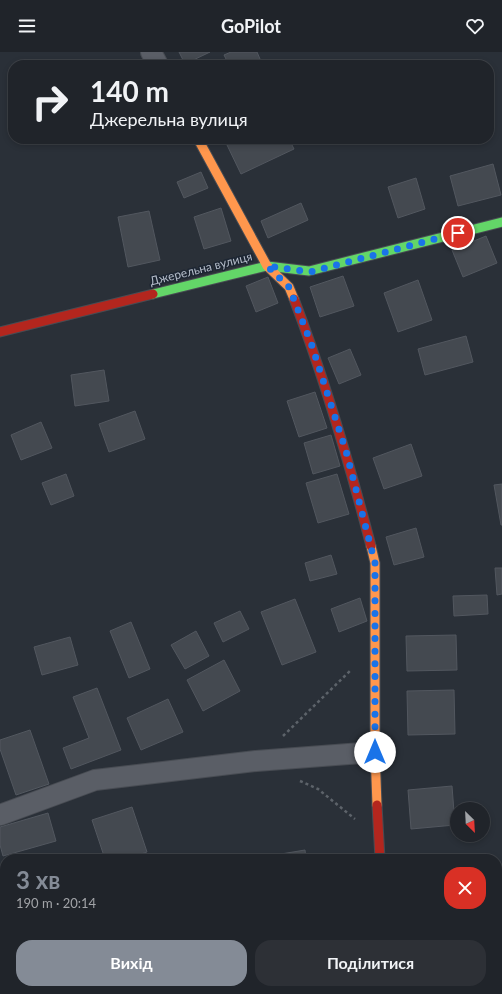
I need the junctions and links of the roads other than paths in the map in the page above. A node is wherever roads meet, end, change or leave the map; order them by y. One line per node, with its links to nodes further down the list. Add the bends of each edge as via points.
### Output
1 (201, 144): 3 (street)
2 (502, 222): 3 (street, Джерельна вулиця, via 310,272)
3 (267, 266): 4 (street, Джерельна вулиця); 5 (street, via 289,287 311,343 346,451 375,563)
4 (0, 332)
5 (375, 752): 6 (street, via 256,761 95,780); 7 (street)
6 (0, 815)
7 (380, 854)

